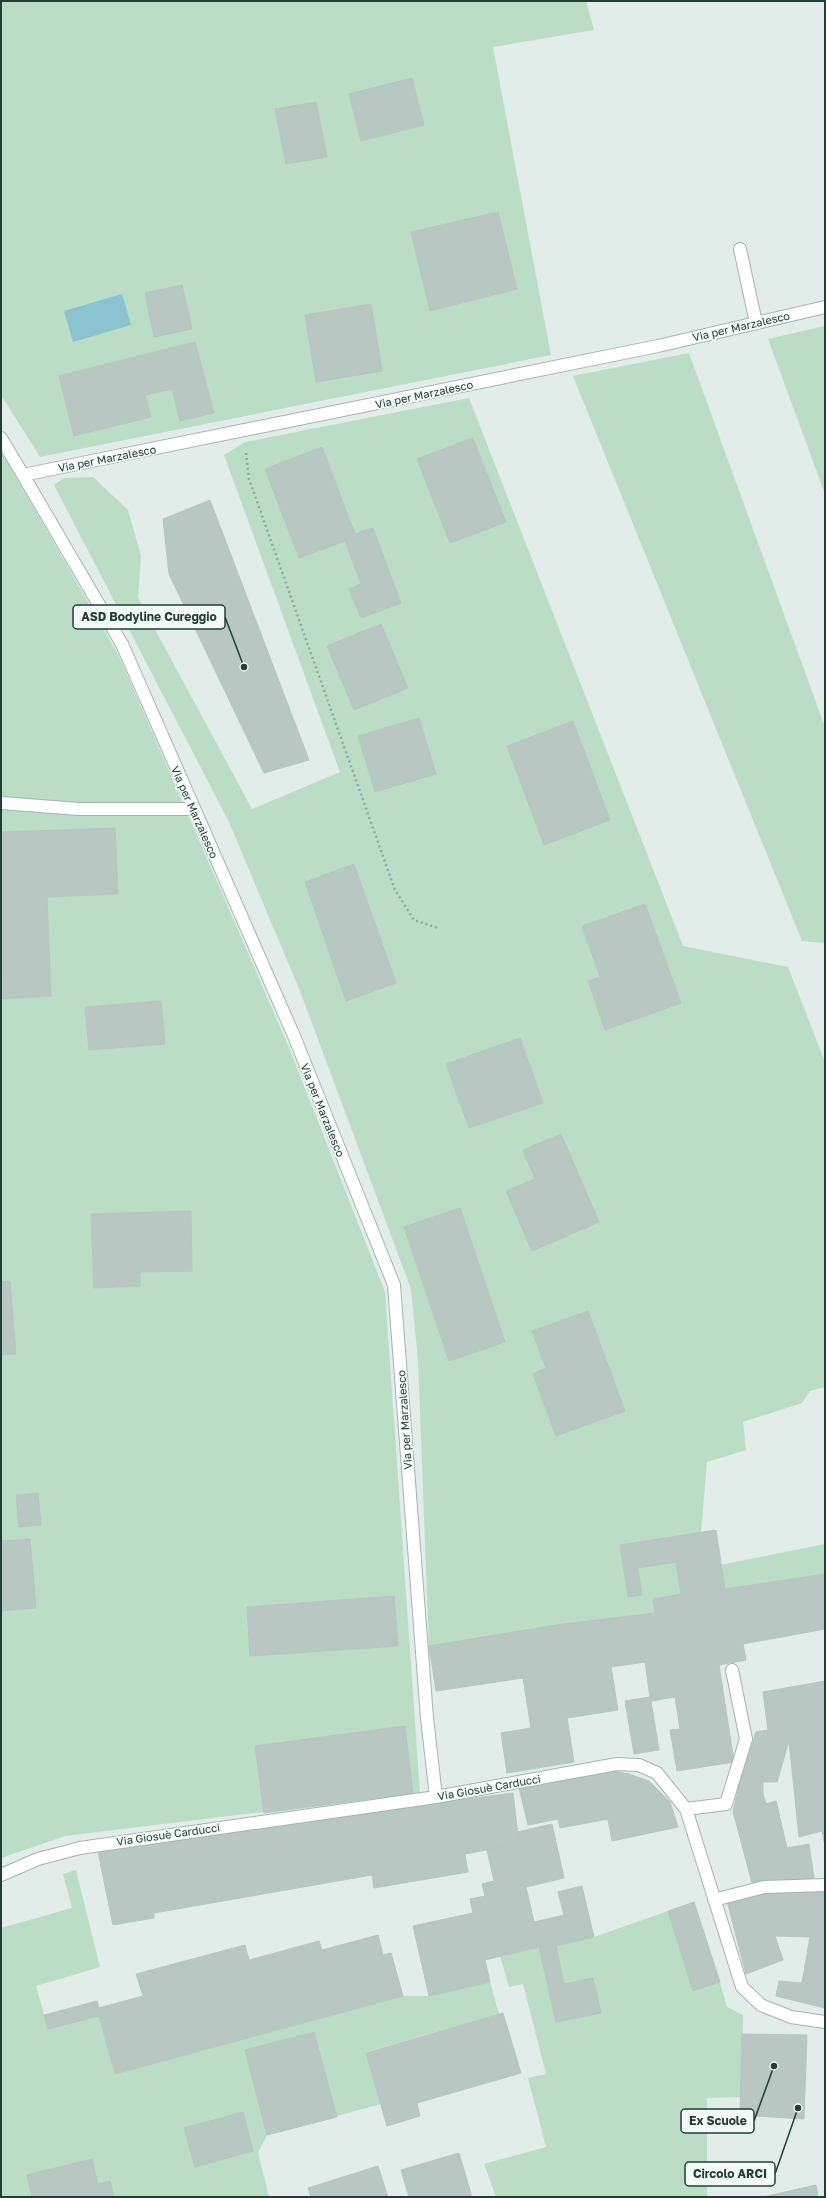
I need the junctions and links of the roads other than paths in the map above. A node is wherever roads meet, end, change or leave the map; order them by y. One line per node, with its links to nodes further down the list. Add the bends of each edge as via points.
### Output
1 (740, 249): 3 (street)
2 (825, 307): 3 (street, Via per Marzalesco)
3 (756, 323): 5 (street, Via per Marzalesco, via 658,346)
4 (1, 438): 5 (street, Via per Marzalesco)
5 (23, 475): 7 (street, Via per Marzalesco, via 122,644)
6 (1, 803): 7 (street, via 79,809)
7 (194, 809): 9 (street, Via per Marzalesco, via 294,1036 394,1285 427,1718)
8 (732, 1670): 10 (street, via 746,1739 726,1804)
9 (436, 1797): 10 (street, Via Giosuè Carducci, via 617,1764 639,1765 656,1773); 11 (street, Via Giosuè Carducci, via 80,1848 38,1859)
10 (686, 1809): 13 (street, Via Giosuè Carducci)
11 (1, 1875)
12 (825, 1885): 13 (street, via 764,1887)
13 (714, 1900): 14 (street, Via Giosuè Carducci, via 742,1987 761,2005 791,2017)
14 (825, 2022)

